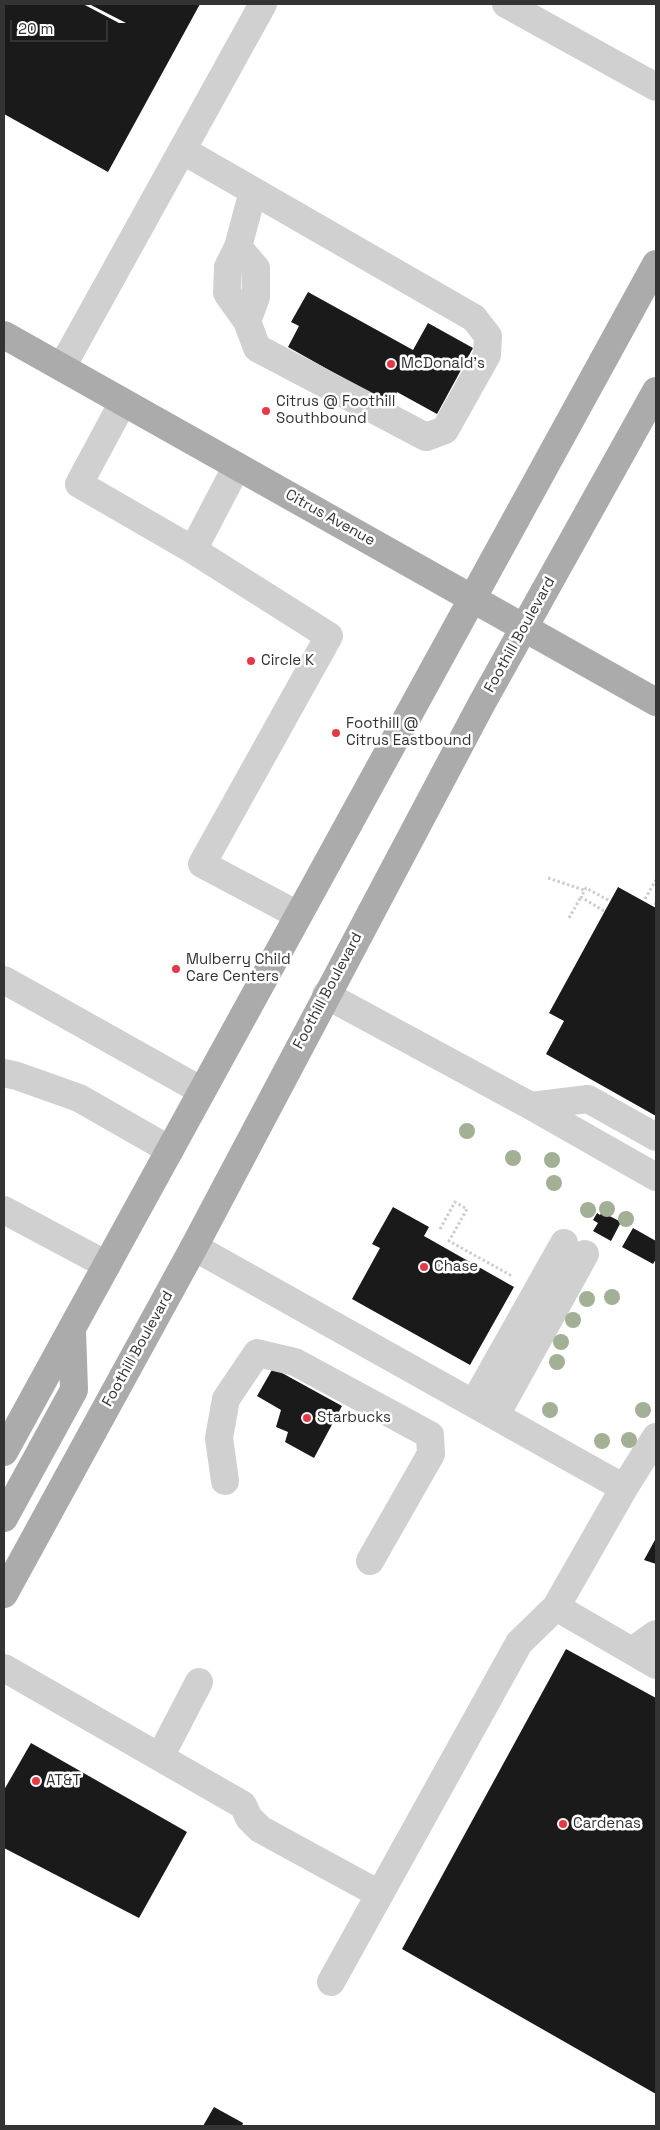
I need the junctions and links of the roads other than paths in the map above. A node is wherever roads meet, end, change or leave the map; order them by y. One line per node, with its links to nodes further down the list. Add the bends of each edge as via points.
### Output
1 (263, 4): 4 (lane)
2 (506, 4): 3 (lane)
3 (656, 87)
4 (182, 150): 5 (lane); 8 (lane)
5 (253, 191): 5 (lane, via 238,247 228,267 227,293 247,321 257,348 426,437 445,430 487,355 488,336 474,318)
6 (656, 264): 13 (main road)
7 (4, 335): 8 (main road, Citrus Avenue)
8 (62, 368): 10 (main road, Citrus Avenue)
9 (656, 391): 14 (main road, Foothill Boulevard)
10 (123, 402): 11 (main road, Citrus Avenue); 12 (lane, via 79,484)
11 (237, 466): 12 (lane); 13 (main road, Citrus Avenue)
12 (193, 550): 16 (lane, via 328,636 202,864)
13 (474, 597): 14 (main road, Citrus Avenue); 16 (main road)
14 (524, 626): 15 (main road, Citrus Avenue); 18 (main road, Foothill Boulevard)
15 (656, 702)
16 (298, 915): 20 (main road)
17 (4, 980): 20 (lane)
18 (326, 995): 21 (lane); 26 (main road, Foothill Boulevard)
19 (4, 1074): 23 (lane, via 79,1098)
20 (202, 1090): 23 (main road)
21 (531, 1106): 22 (lane, via 588,1099); 24 (lane)
22 (656, 1136)
23 (170, 1150): 28 (main road)
24 (656, 1176)
25 (4, 1210): 28 (lane)
26 (194, 1247): 30 (lane); 37 (main road, Foothill Boulevard)
27 (574, 1248): 30 (lane)
28 (106, 1265): 29 (main road)
29 (72, 1328): 32 (main road); 35 (main road, via 74,1390)
30 (485, 1409): 34 (lane)
31 (656, 1437): 34 (lane)
32 (4, 1452)
33 (225, 1481): 36 (lane, via 219,1438 226,1399 257,1353 295,1362 430,1435 431,1454)
34 (624, 1488): 38 (lane)
35 (4, 1518)
36 (370, 1561)
37 (4, 1594)
38 (556, 1607): 40 (lane); 45 (lane, via 518,1643)
39 (656, 1634): 40 (lane)
40 (632, 1651): 41 (lane)
41 (656, 1665)
42 (4, 1668): 44 (lane)
43 (199, 1682): 44 (lane)
44 (160, 1757): 45 (lane, via 244,1805 249,1818 260,1829)
45 (379, 1894): 46 (lane)
46 (331, 1982)

